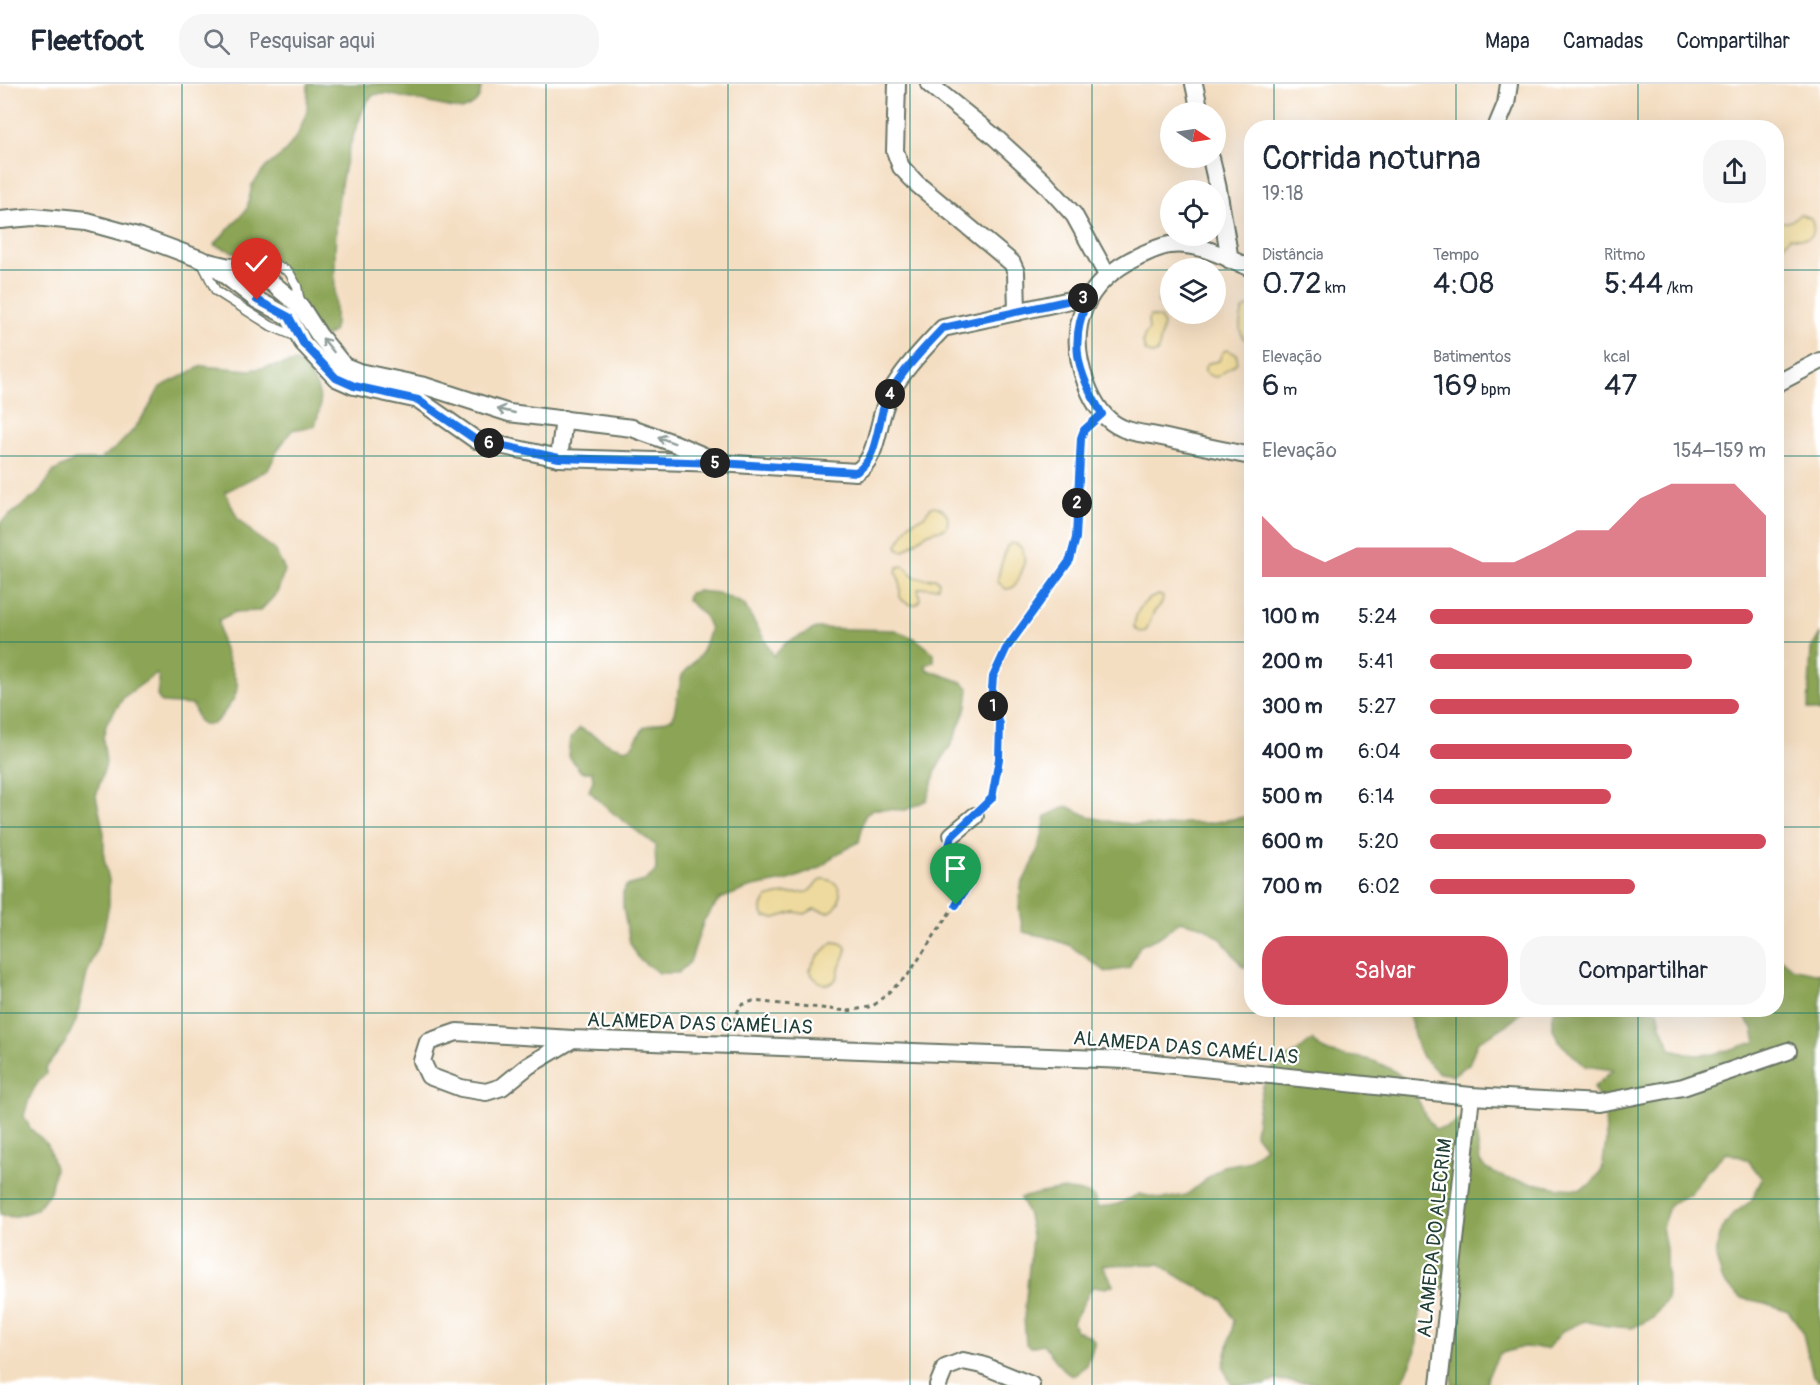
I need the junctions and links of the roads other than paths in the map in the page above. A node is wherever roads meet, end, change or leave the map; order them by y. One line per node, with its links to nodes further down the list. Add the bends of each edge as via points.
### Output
1 (897, 84): 14 (street, via 895,151 901,167 1012,263 1016,272)
2 (929, 84): 12 (street, via 1044,182 1074,215)
3 (1194, 84): 5 (street)
4 (1509, 84): 6 (street)
5 (1198, 102)
6 (1499, 120)
7 (1213, 168): 9 (street)
8 (0, 220): 10 (street, via 33,217 87,222)
9 (1230, 260): 11 (street); 12 (street, via 1190,245 1169,245 1129,261)
10 (209, 262): 17 (street, one-way to 10, via 509,413 344,366 301,307 272,284 242,270); 19 (street, via 257,300 289,317 301,339 336,378 354,386 418,400 476,440)
11 (1244, 265)
12 (1107, 275): 13 (street)
13 (1089, 296): 14 (street); 18 (street, via 1077,339 1079,366 1102,414 1122,429)
14 (1017, 312): 20 (street, via 943,328 897,382 885,404 870,458 856,472)
15 (1820, 361): 16 (street)
16 (1784, 380)
17 (564, 419): 19 (street); 20 (street, one-way to 17, via 632,428)
18 (1244, 455)
19 (559, 458): 20 (street)
20 (720, 463)
21 (975, 816): 22 (street)
22 (952, 836)
23 (573, 1039): 23 (street, ALAMEDA DAS CAMÉLIAS, via 457,1032 428,1042 422,1061 429,1076 486,1092 502,1087); 25 (street, ALAMEDA DAS CAMÉLIAS, via 1126,1060)
24 (1788, 1051): 25 (street, ALAMEDA DAS CAMÉLIAS, via 1683,1087 1598,1103)
25 (1471, 1096): 28 (street, ALAMEDA DO ALECRIM)
26 (938, 1385): 27 (street, via 945,1368 963,1361)
27 (1031, 1385)
28 (1439, 1385)

